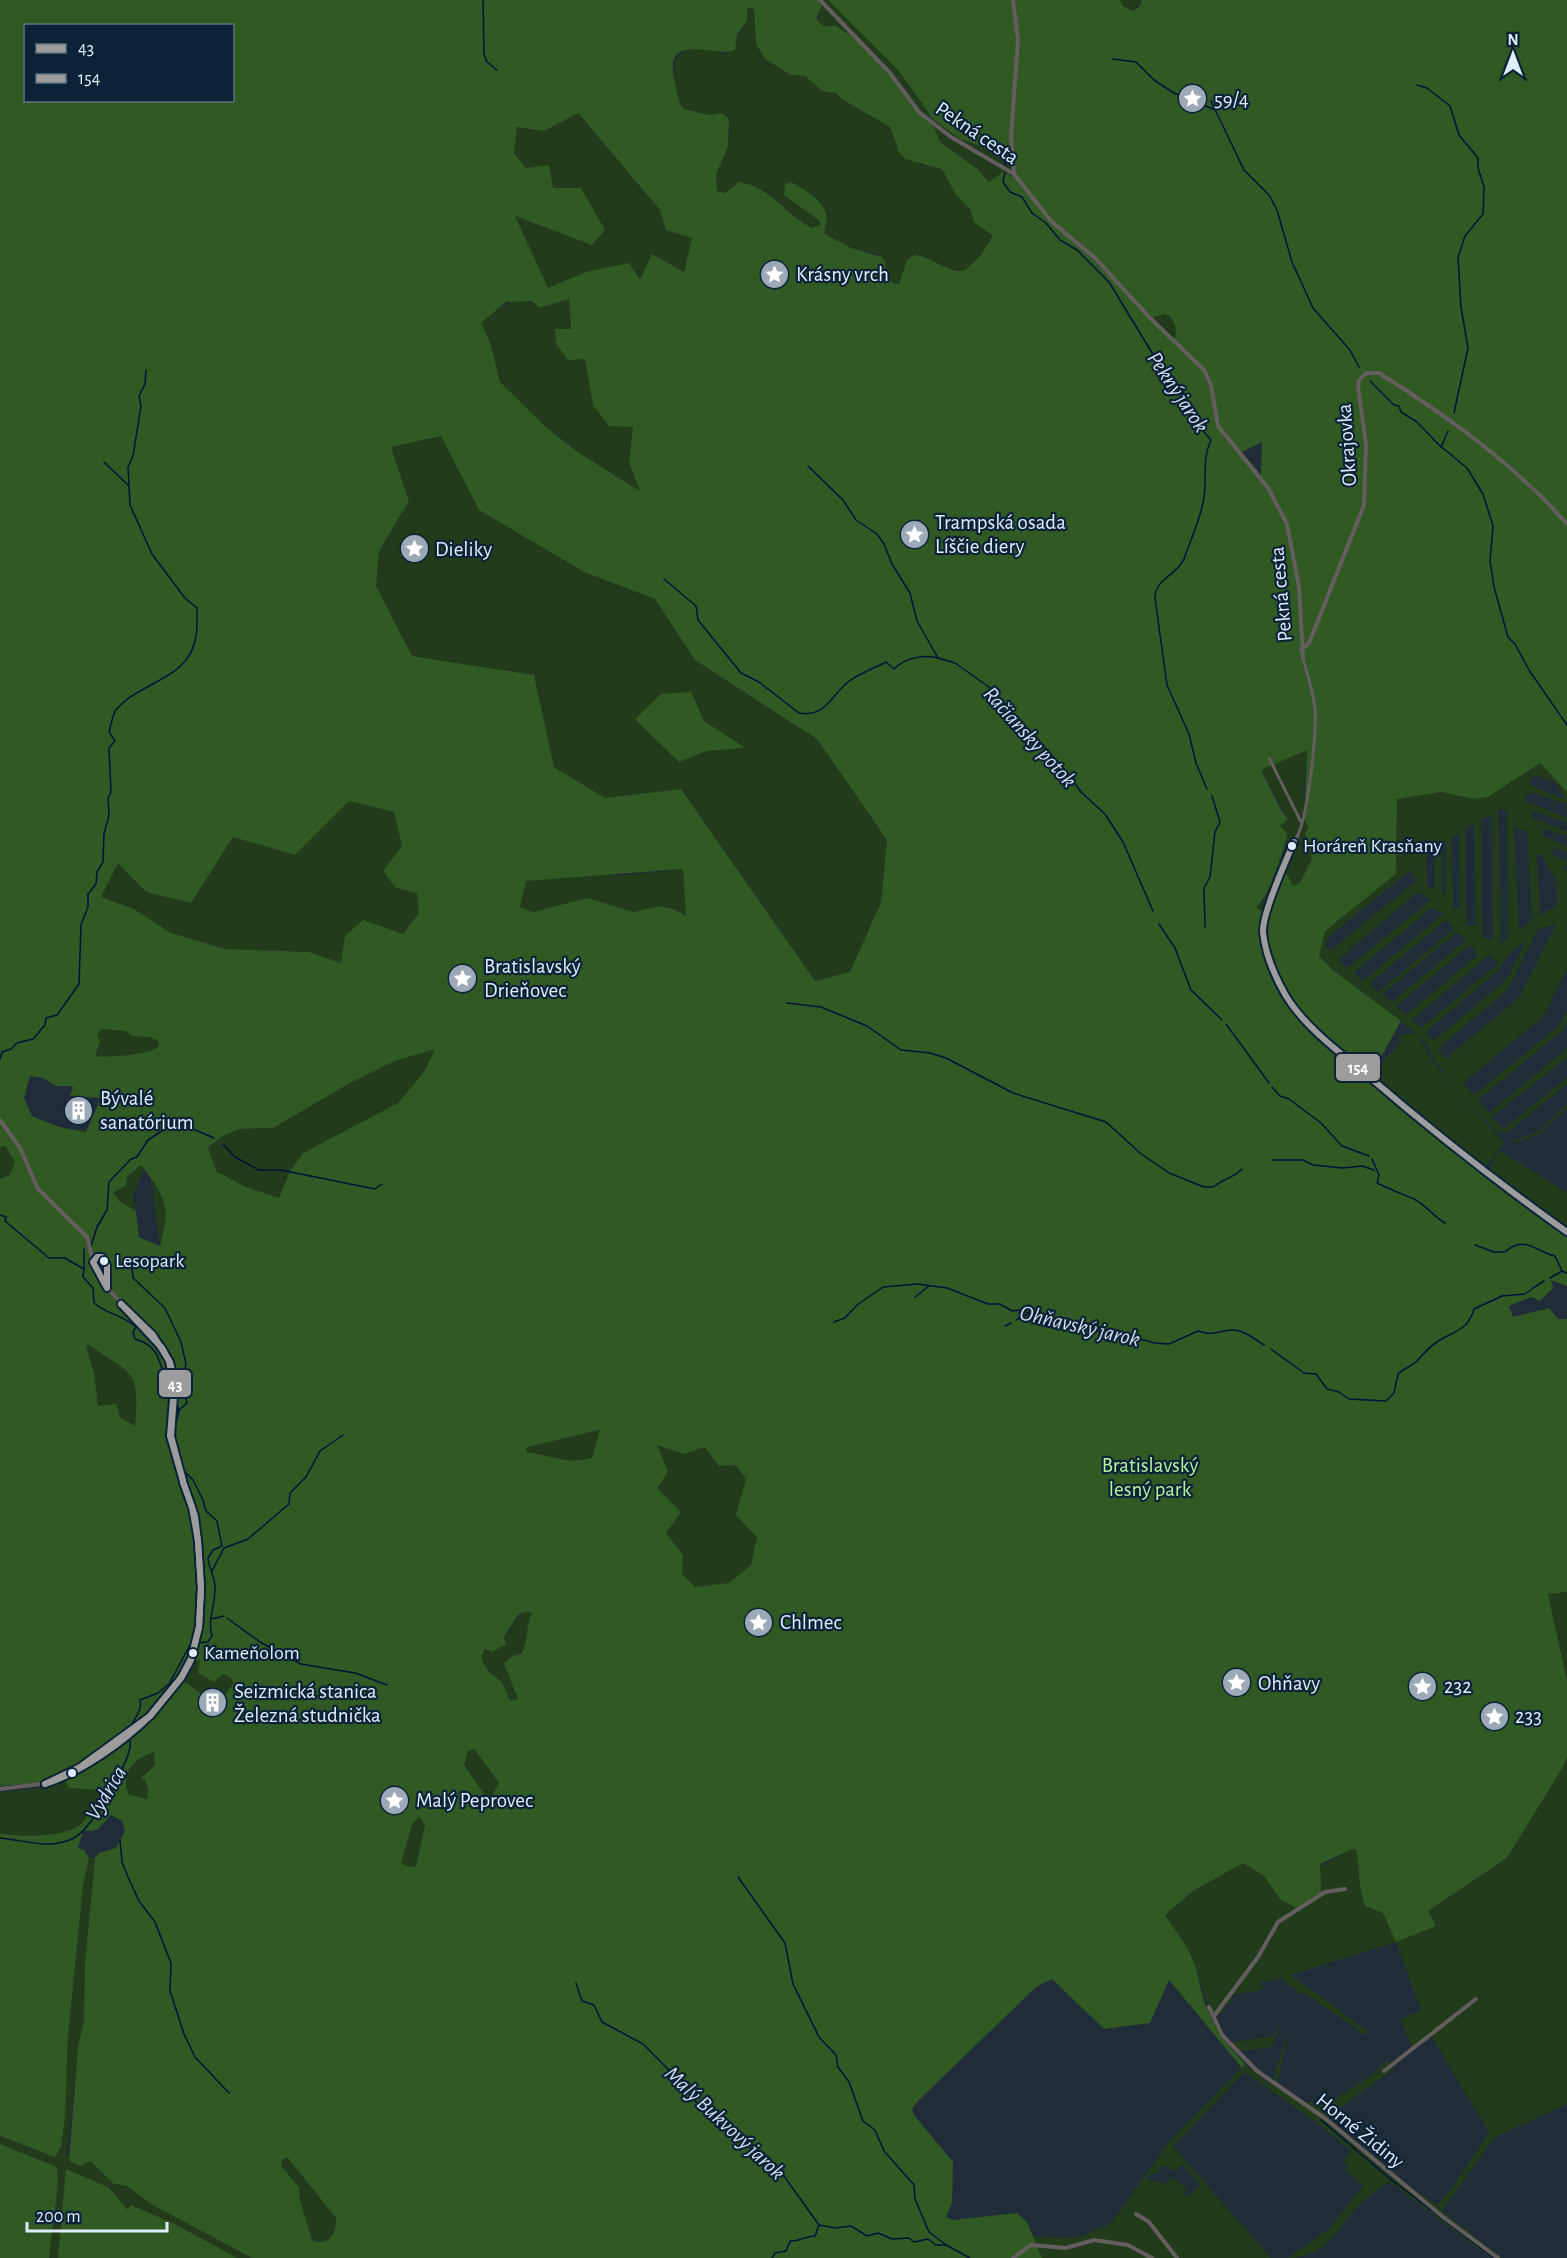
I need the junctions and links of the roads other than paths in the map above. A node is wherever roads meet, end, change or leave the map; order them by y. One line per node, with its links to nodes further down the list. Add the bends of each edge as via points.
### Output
1 (820, 0): 3 (street, Pekná cesta, via 930,121 962,145)
2 (1013, 0): 3 (street, via 1018,40 1011,136)
3 (1014, 174): 5 (street, Pekná cesta, via 1052,221 1095,258 1206,373 1218,426 1268,488 1287,524 1299,587)
4 (1567, 524): 5 (street, Okrajovka, via 1473,437 1379,373 1364,375 1358,386 1366,446 1364,505 1309,643)
5 (1301, 650): 6 (street, Pekná cesta)
6 (1303, 658): 8 (street, Pekná cesta, via 1315,715)
7 (1269, 758): 8 (street)
8 (1302, 823): 9 (street, Pekná cesta)
9 (1298, 837): 11 (street, Pekná cesta, via 1282,868 1263,930 1271,964 1287,997 1322,1037 1411,1113)
10 (0, 1120): 12 (street, via 20,1148 38,1189 87,1237 95,1269 107,1289 168,1356 175,1381 172,1448 192,1506 201,1581 195,1646 181,1678 148,1719 49,1783)
11 (1567, 1232)
12 (0, 1789)
13 (1345, 1889): 16 (street, via 1325,1892 1278,1922)
14 (1476, 1999): 17 (street)
15 (1209, 2007): 16 (street, Horné Židiny)
16 (1214, 2017): 22 (street, Horné Židiny, via 1222,2035 1257,2071 1326,2119)
17 (1384, 2071)
18 (1136, 2214): 21 (street, via 1149,2222)
19 (1013, 2258): 20 (street, via 1031,2245 1066,2248 1100,2241 1135,2247)
20 (1152, 2258)
21 (1177, 2258)
22 (1498, 2258)

